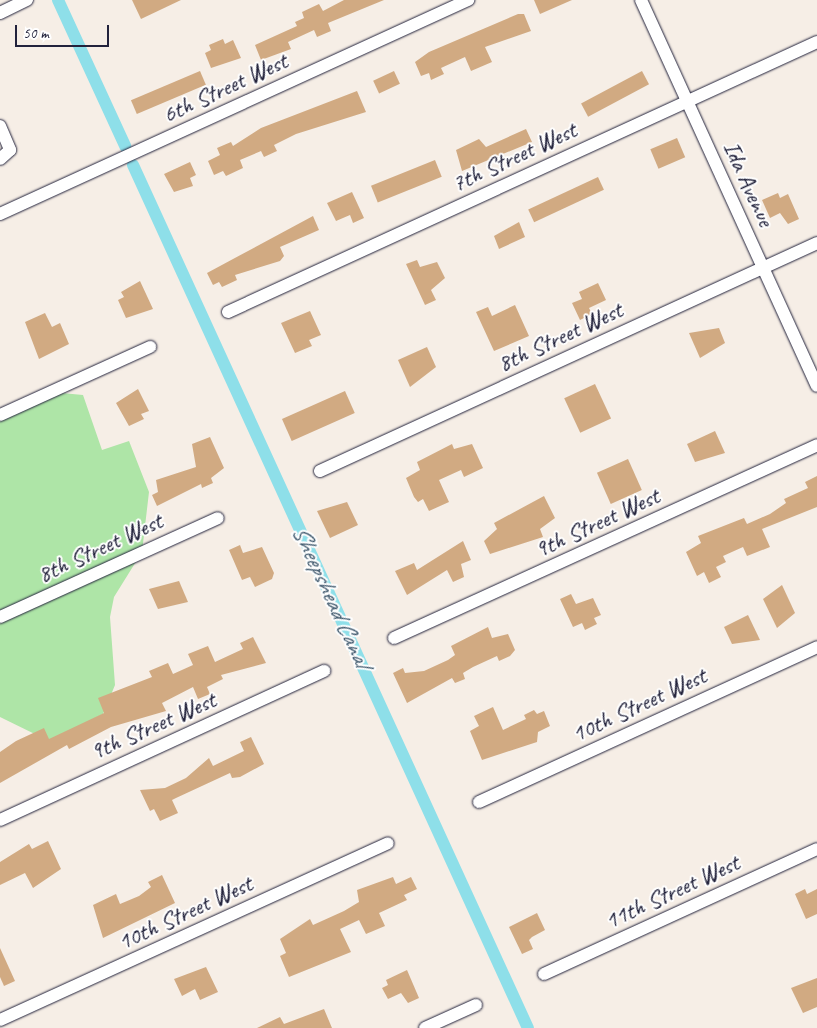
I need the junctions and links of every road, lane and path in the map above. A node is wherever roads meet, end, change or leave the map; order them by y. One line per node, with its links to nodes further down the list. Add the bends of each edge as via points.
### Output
1 (27, 0): 4 (street)
2 (468, 0): 9 (street, 6th Street West)
3 (641, 0): 6 (street, Ida Avenue)
4 (0, 13)
5 (817, 42): 6 (street, 7th Street West)
6 (687, 102): 11 (street, Ida Avenue); 12 (street, 7th Street West)
7 (0, 126): 8 (street, via 10,150)
8 (0, 159)
9 (0, 214)
10 (817, 243): 11 (street, 8th Street West)
11 (763, 267): 14 (street, Ida Avenue); 17 (street, 8th Street West)
12 (228, 312)
13 (150, 346): 15 (street)
14 (817, 386)
15 (0, 415)
16 (817, 445): 20 (street, 9th Street West)
17 (320, 471)
18 (218, 518): 19 (street, 8th Street West)
19 (0, 618)
20 (394, 638)
21 (817, 647): 23 (street, 10th Street West)
22 (324, 671): 24 (street, 9th Street West)
23 (479, 802)
24 (0, 820)
25 (388, 843): 29 (street, 10th Street West)
26 (817, 849): 27 (street, 11th Street West)
27 (544, 974)
28 (476, 1005): 30 (street)
29 (0, 1020)
30 (425, 1028)

